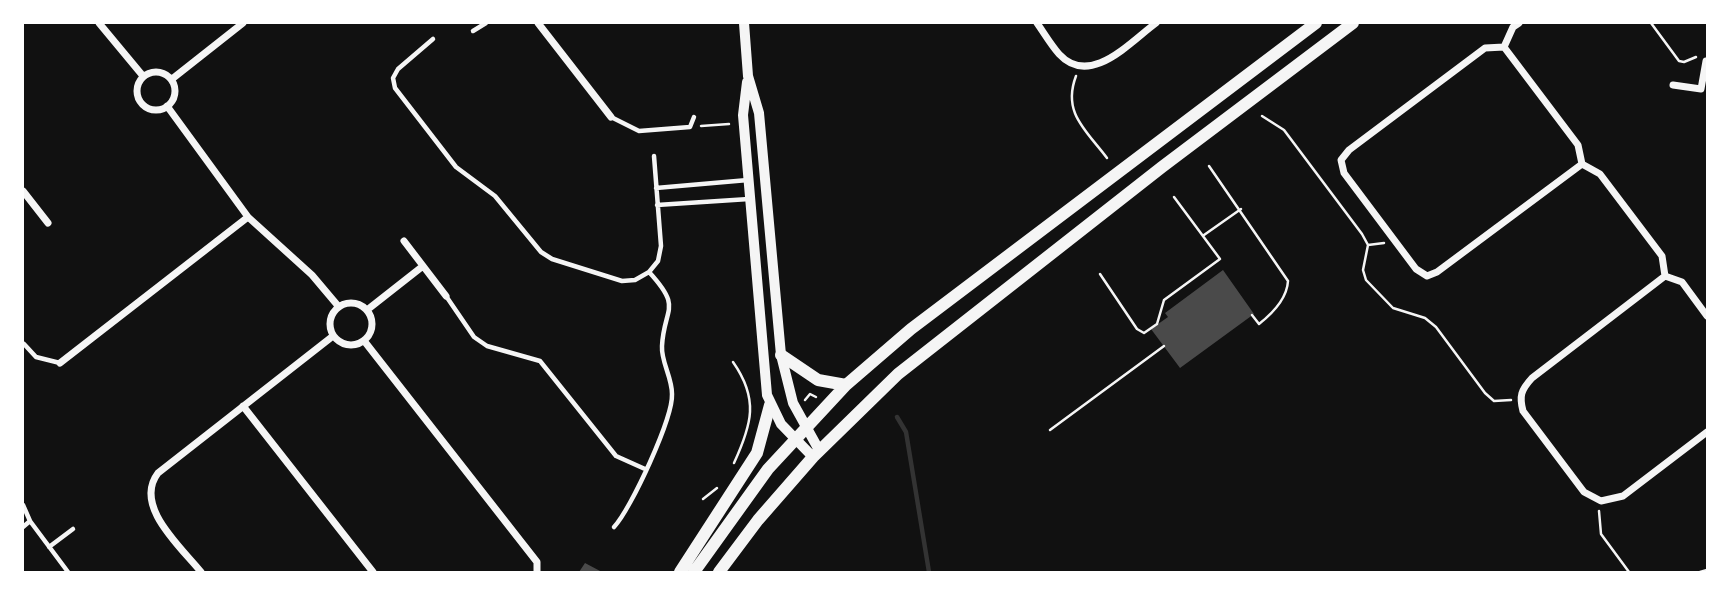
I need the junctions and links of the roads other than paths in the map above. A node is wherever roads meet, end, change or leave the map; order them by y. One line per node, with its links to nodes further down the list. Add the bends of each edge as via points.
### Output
1 (99, 23): 15 (street)
2 (243, 23): 17 (street)
3 (486, 23): 11 (lane)
4 (538, 23): 22 (street)
5 (744, 23): 16 (main road)
6 (1037, 23): 7 (street, via 1060,56 1079,68 1096,67)
7 (1156, 23)
8 (1316, 23): 46 (main road, via 911,329)
9 (1353, 23): 52 (main road, via 931,347 872,397)
10 (1519, 23): 13 (street)
11 (473, 32)
12 (433, 39): 35 (lane, via 393,78 395,88 456,167 495,196 552,258 622,281)
13 (1504, 47): 25 (street, via 1578,145); 25 (street, via 1485,48 1349,150 1341,160 1344,173 1416,269 1427,276)
14 (1706, 61): 19 (street)
15 (143, 76): 17 (street, via 158,71); 21 (street, via 136,89 140,103 153,110)
16 (748, 76): 26 (main road, via 743,115); 44 (main road, via 759,113)
17 (172, 79): 21 (street, via 175,94)
18 (1673, 85): 19 (street)
19 (1701, 89): 20 (street)
20 (1707, 97)
21 (167, 106): 31 (street)
22 (611, 117): 23 (lane, via 639,131 690,127)
23 (694, 117)
24 (654, 156): 27 (lane)
25 (1582, 164): 36 (street, via 1600,174 1662,257)
26 (748, 180): 27 (lane); 29 (main road)
27 (656, 188): 30 (lane)
28 (24, 194): 32 (street)
29 (750, 199): 30 (lane); 47 (main road)
30 (657, 205): 35 (lane, via 661,246)
31 (248, 217): 38 (street, via 313,275); 45 (street)
32 (48, 223)
33 (404, 241): 34 (street)
34 (423, 266): 37 (street); 39 (street)
35 (649, 272): 53 (lane, via 667,294 670,309 662,348 672,396 671,410)
36 (1665, 276): 40 (street, via 1682,282); 50 (street, via 1532,378 1522,388 1520,400 1523,411 1584,492 1601,500 1623,496)
37 (446, 296): 53 (lane, via 474,337 540,361 615,456)
38 (339, 307): 39 (street, via 351,303); 41 (street, via 330,320)
39 (367, 310): 42 (street, via 373,326)
40 (1707, 316)
41 (333, 336): 42 (street, via 346,346); 48 (street)
42 (365, 342): 63 (street, via 537,562)
43 (24, 344): 45 (lane, via 36,357)
44 (781, 355): 46 (main road, via 818,380); 49 (main road)
45 (60, 363)
46 (846, 385): 49 (main road)
47 (770, 405): 51 (main road); 64 (main road, via 757,453)
48 (243, 406): 61 (street, via 151,482 155,514); 62 (street)
49 (805, 427): 51 (main road); 52 (main road)
50 (1707, 432)
51 (794, 439): 52 (main road); 65 (main road, via 742,502)
52 (816, 454): 66 (main road)
53 (645, 469): 57 (lane, via 629,508)
54 (23, 505): 55 (lane)
55 (30, 521): 56 (lane); 59 (lane)
56 (23, 527)
57 (614, 527)
58 (73, 528): 59 (lane)
59 (49, 547): 60 (lane)
60 (68, 572)
61 (201, 572)
62 (373, 572)
63 (537, 572)
64 (680, 572)
65 (694, 572)
66 (719, 572)

